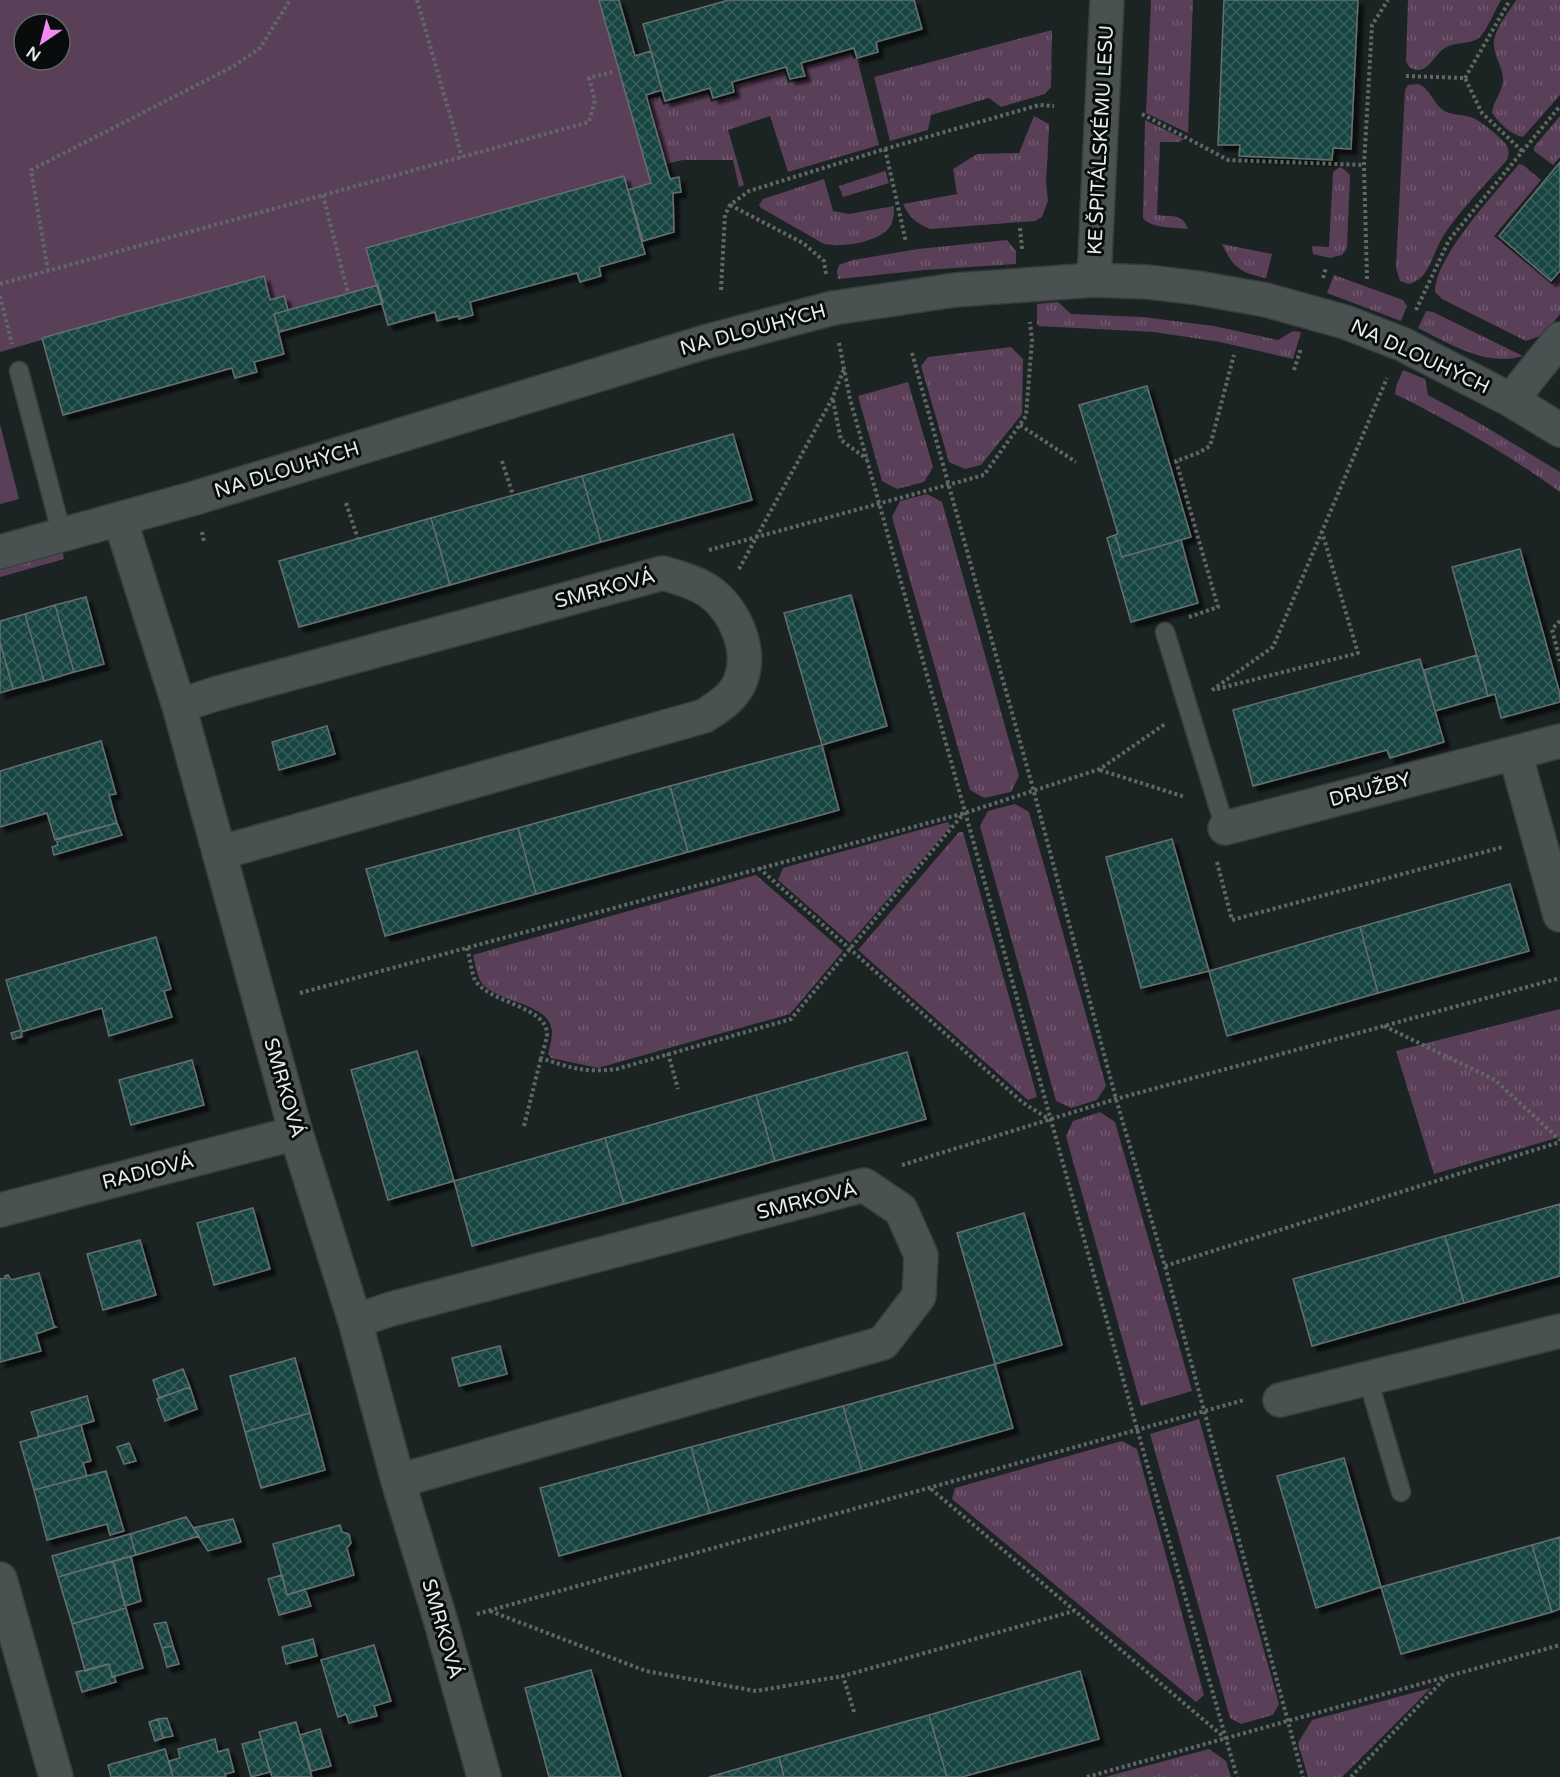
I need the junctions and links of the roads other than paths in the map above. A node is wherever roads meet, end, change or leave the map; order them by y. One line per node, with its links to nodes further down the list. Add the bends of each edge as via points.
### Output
1 (1107, 0): 2 (street, KE ŠPITÁLSKÉMU LESU)
2 (1094, 280): 5 (street, NA DLOUHÝCH, via 1198,288 1266,300 1345,321 1402,344); 7 (street, NA DLOUHÝCH, via 955,290 833,308 705,342)
3 (1560, 339): 5 (street, NA DLOUHÝCH)
4 (19, 371): 8 (lane)
5 (1511, 400): 6 (street, NA DLOUHÝCH)
6 (1560, 430)
7 (120, 519): 8 (street, NA DLOUHÝCH); 11 (street, SMRKOVÁ)
8 (62, 535): 9 (street, NA DLOUHÝCH)
9 (0, 552)
10 (1165, 632): 14 (lane)
11 (179, 706): 15 (street, SMRKOVÁ); 15 (street, SMRKOVÁ, via 663,573 691,581 710,592 739,627 744,654 740,681 725,702 704,716)
12 (1560, 741): 13 (street, DRUŽBY)
13 (1515, 753): 14 (street, DRUŽBY); 16 (street)
14 (1220, 831)
15 (219, 853): 17 (street, SMRKOVÁ)
16 (1560, 915)
17 (296, 1134): 18 (street, RADIOVÁ); 19 (street, SMRKOVÁ)
18 (0, 1210)
19 (355, 1321): 23 (street, SMRKOVÁ); 23 (street, SMRKOVÁ, via 864,1185 901,1210 921,1255 919,1296 883,1343)
20 (1560, 1332): 21 (street)
21 (1368, 1379): 22 (street); 24 (lane)
22 (1280, 1400)
23 (398, 1481): 27 (street, SMRKOVÁ)
24 (1401, 1492)
25 (0, 1579): 26 (street)
26 (56, 1777)
27 (484, 1777)

